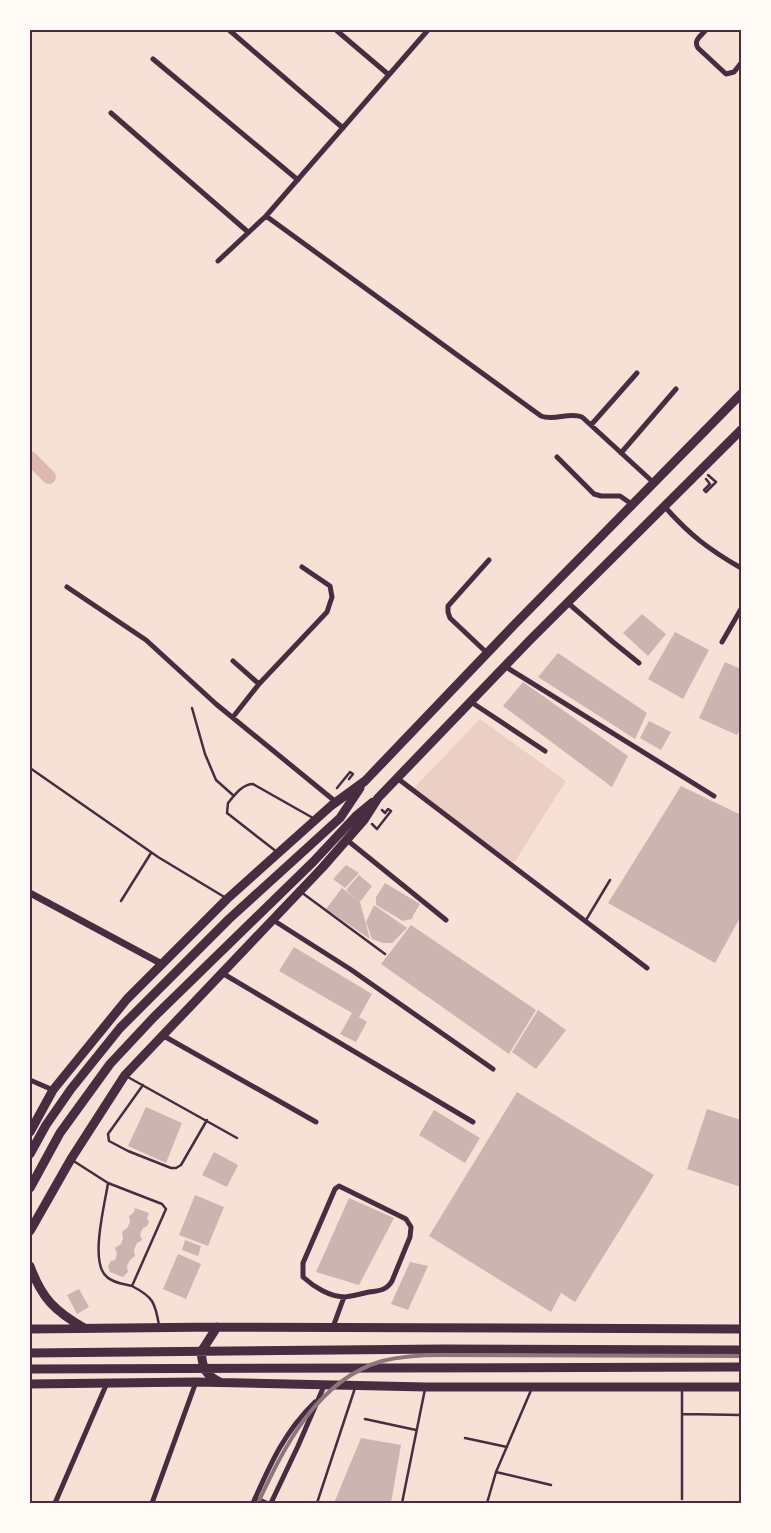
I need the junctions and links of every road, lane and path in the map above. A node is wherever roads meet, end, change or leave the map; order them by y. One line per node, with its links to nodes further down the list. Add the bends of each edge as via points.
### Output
1 (229, 30): 9 (street)
2 (336, 30): 7 (street)
3 (428, 30): 7 (street)
4 (706, 30): 6 (street, via 696,40 698,48 726,74 734,72)
5 (153, 60): 10 (street)
6 (741, 63)
7 (389, 75): 9 (street)
8 (111, 114): 12 (street)
9 (343, 128): 10 (street)
10 (298, 180): 11 (street)
11 (266, 216): 12 (street); 17 (street, via 541,416 576,415)
12 (248, 232): 13 (street)
13 (218, 261)
14 (637, 373): 17 (street)
15 (676, 389): 19 (street)
16 (741, 394): 22 (main road)
17 (591, 425): 19 (street)
18 (741, 430): 25 (main road)
19 (621, 453): 22 (street)
20 (557, 457): 24 (street, via 594,494 620,496)
21 (716, 482): 23 (path, via 706,492 704,490)
22 (654, 484): 24 (main road)
23 (710, 484)
24 (633, 505): 33 (main road)
25 (665, 507): 28 (street, via 712,551); 30 (main road)
26 (489, 560): 33 (street, via 448,606 450,618)
27 (302, 568): 37 (street, via 330,586 332,597 327,612)
28 (741, 568)
29 (67, 587): 40 (street, via 146,640)
30 (568, 602): 35 (street); 36 (main road)
31 (741, 609): 32 (street)
32 (722, 642)
33 (487, 654): 45 (main road)
34 (233, 661): 37 (street)
35 (639, 663)
36 (506, 667): 38 (main road); 48 (street)
37 (260, 684): 40 (street)
38 (471, 702): 41 (street); 44 (main road)
39 (192, 708): 47 (lane, via 216,780)
40 (233, 718): 50 (street)
41 (545, 751)
42 (30, 768): 55 (lane)
43 (349, 778): 46 (path, via 353,774 350,772)
44 (397, 778): 49 (main road); 64 (street)
45 (365, 781): 50 (main road); 80 (main road, via 340,818 229,919 120,1028 71,1089)
46 (334, 791)
47 (234, 796): 52 (lane, via 244,786 253,784); 56 (lane, via 228,803 227,812)
48 (714, 796)
49 (378, 798): 54 (main road); 83 (main road, via 356,816 110,1064 60,1133)
50 (336, 802): 52 (main road)
51 (385, 813): 53 (path, via 388,809 391,811)
52 (317, 819): 56 (main road)
53 (377, 829)
54 (347, 840): 58 (main road); 63 (street)
55 (151, 853): 60 (lane); 61 (lane)
56 (278, 853): 60 (main road)
57 (610, 880): 64 (lane)
58 (300, 891): 62 (main road); 65 (lane)
59 (30, 893): 66 (street)
60 (227, 899): 66 (main road)
61 (121, 901)
62 (273, 920): 68 (main road); 70 (street)
63 (446, 920)
64 (585, 921): 67 (street)
65 (385, 954)
66 (162, 964): 74 (main road, via 126,999)
67 (646, 968)
68 (222, 973): 69 (main road); 77 (street)
69 (162, 1035): 71 (main road); 76 (street)
70 (493, 1069)
71 (125, 1075): 73 (lane); 81 (main road)
72 (30, 1080): 74 (street)
73 (143, 1085): 75 (lane); 75 (lane, via 108,1134 109,1141 176,1168 181,1165)
74 (53, 1090): 78 (main road)
75 (207, 1120): 79 (lane)
76 (316, 1122)
77 (473, 1122)
78 (30, 1132)
79 (237, 1138)
80 (30, 1154)
81 (71, 1159): 82 (lane); 84 (main road)
82 (108, 1183): 86 (lane, via 98,1247 100,1266 108,1278); 86 (lane, via 162,1204 166,1209)
83 (30, 1188)
84 (30, 1231)
85 (30, 1266): 91 (main road, via 39,1287 54,1307 64,1317)
86 (132, 1286): 88 (lane, via 150,1297)
87 (344, 1297): 87 (street, via 389,1286 410,1238 411,1227 406,1219 339,1186 302,1270 303,1277 314,1287); 90 (street)
88 (160, 1327): 89 (main road); 91 (main road)
89 (217, 1327): 90 (main road); 100 (main road, via 201,1352 208,1376)
90 (333, 1327): 93 (main road)
91 (85, 1328): 92 (main road)
92 (30, 1329)
93 (741, 1329)
94 (741, 1350): 95 (main road)
95 (30, 1353)
96 (741, 1368): 97 (main road)
97 (30, 1369)
98 (196, 1382): 99 (main road); 100 (main road); 120 (street)
99 (107, 1383): 101 (main road); 119 (street)
100 (222, 1383): 102 (main road)
101 (30, 1384)
102 (324, 1386): 103 (main road); 108 (street)
103 (356, 1386): 104 (main road); 123 (lane)
104 (426, 1387): 105 (main road); 112 (lane)
105 (533, 1387): 106 (main road); 114 (lane)
106 (682, 1387): 107 (main road); 109 (lane)
107 (741, 1387)
108 (318, 1399): 118 (street, via 276,1451); 122 (street)
109 (683, 1414): 110 (lane); 117 (lane)
110 (741, 1415)
111 (364, 1419): 112 (lane)
112 (416, 1430): 124 (lane)
113 (465, 1438): 114 (lane)
114 (507, 1447): 115 (lane)
115 (496, 1472): 116 (lane); 125 (lane)
116 (551, 1485)
117 (682, 1499)
118 (254, 1500): 121 (street)
119 (55, 1503)
120 (152, 1503)
121 (266, 1503)
122 (271, 1503)
123 (316, 1503)
124 (402, 1503)
125 (487, 1503)

